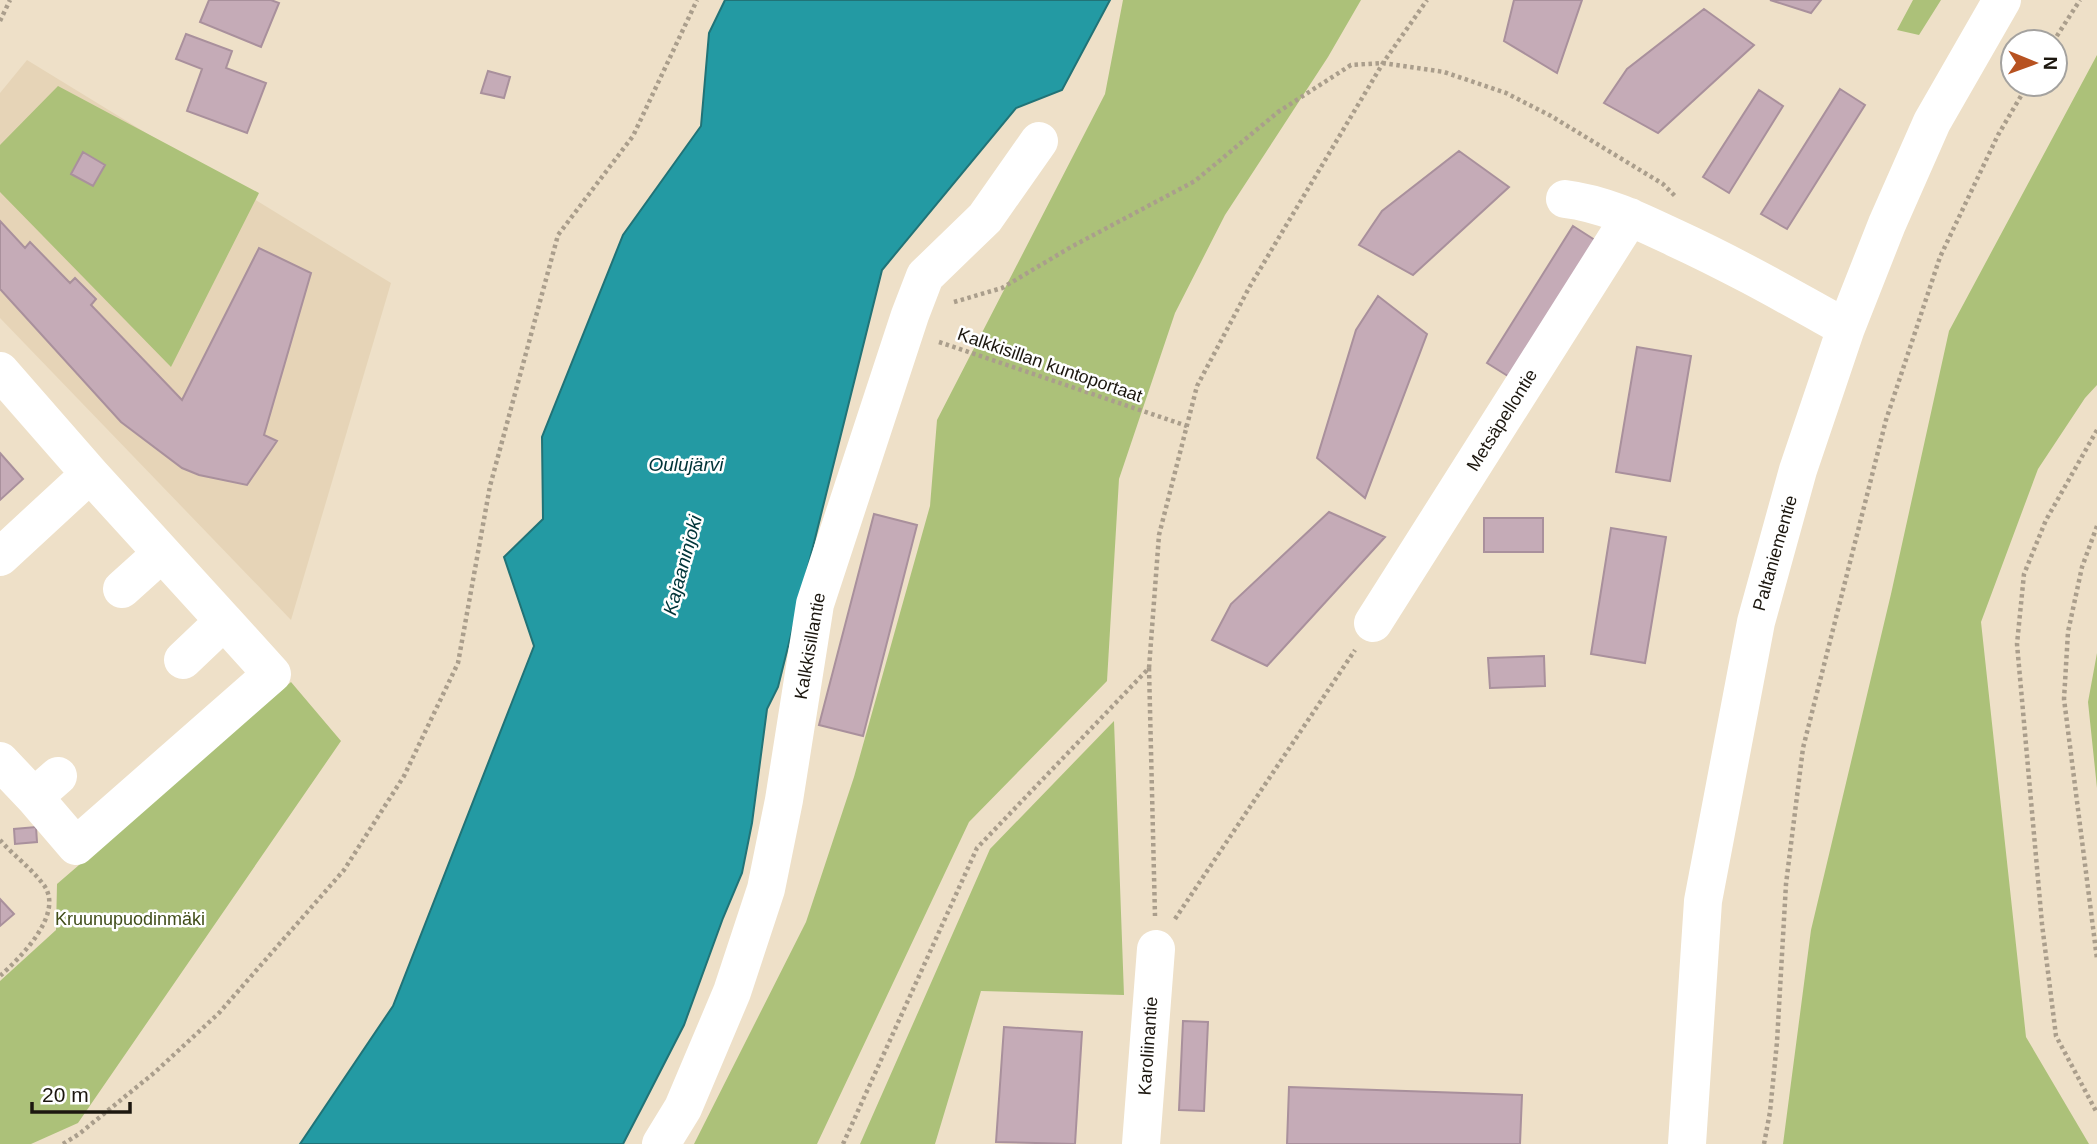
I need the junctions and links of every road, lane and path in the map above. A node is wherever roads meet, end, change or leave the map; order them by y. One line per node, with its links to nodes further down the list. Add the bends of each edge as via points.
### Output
1 (10, 0): 6 (path)
2 (697, 0): 34 (path, via 633,136 558,234 490,486 458,663 404,776 344,870 219,1013 154,1073)
3 (1427, 0): 8 (path)
4 (2002, 0): 15 (street, Paltaniementie, via 1932,122)
5 (2080, 0): 7 (path)
6 (0, 21)
7 (2062, 28)
8 (1383, 63): 12 (path, via 1444,72 1507,93 1662,184); 14 (path, via 1351,65 1278,112 1195,181 1002,288); 17 (path, via 1250,286 1197,386)
9 (2020, 98): 39 (path, via 1940,257 1886,420 1803,748 1786,884 1777,1042)
10 (1039, 141): 14 (street, Kalkkisillantie, via 985,218 926,276)
11 (1565, 199): 13 (street, via 1591,202)
12 (1681, 202)
13 (1630, 217): 15 (street, via 1724,261); 25 (street, Metsäpellontie)
14 (907, 323): 17 (path, Kalkkisillan kuntoportaat); 35 (street, Kalkkisillantie, via 815,604 766,889 732,992 683,1108)
15 (1846, 328): 38 (street, Paltaniementie, via 1798,470 1756,622 1703,901)
16 (0, 371): 19 (street)
17 (1186, 426): 27 (path, via 1159,535)
18 (2097, 429): 33 (path, via 2046,520 2024,574 2017,643 2056,1037)
19 (90, 474): 21 (street); 22 (street)
20 (2097, 526): 31 (path, via 2082,567 2068,632 2064,699)
21 (162, 553): 23 (street); 24 (street)
22 (0, 557)
23 (122, 589)
24 (224, 621): 26 (street); 28 (street, via 272,674 76,846 46,787)
25 (1373, 623): 30 (path)
26 (183, 660)
27 (1149, 668): 30 (path); 36 (path, via 977,848)
28 (0, 761)
29 (0, 840): 32 (path, via 45,886 48,901 46,920 35,940)
30 (1156, 949): 37 (street, Karoliinantie)
31 (2097, 959)
32 (0, 976)
33 (2097, 1113)
34 (63, 1144)
35 (661, 1144)
36 (843, 1144)
37 (1141, 1144)
38 (1687, 1144)
39 (1764, 1144)

